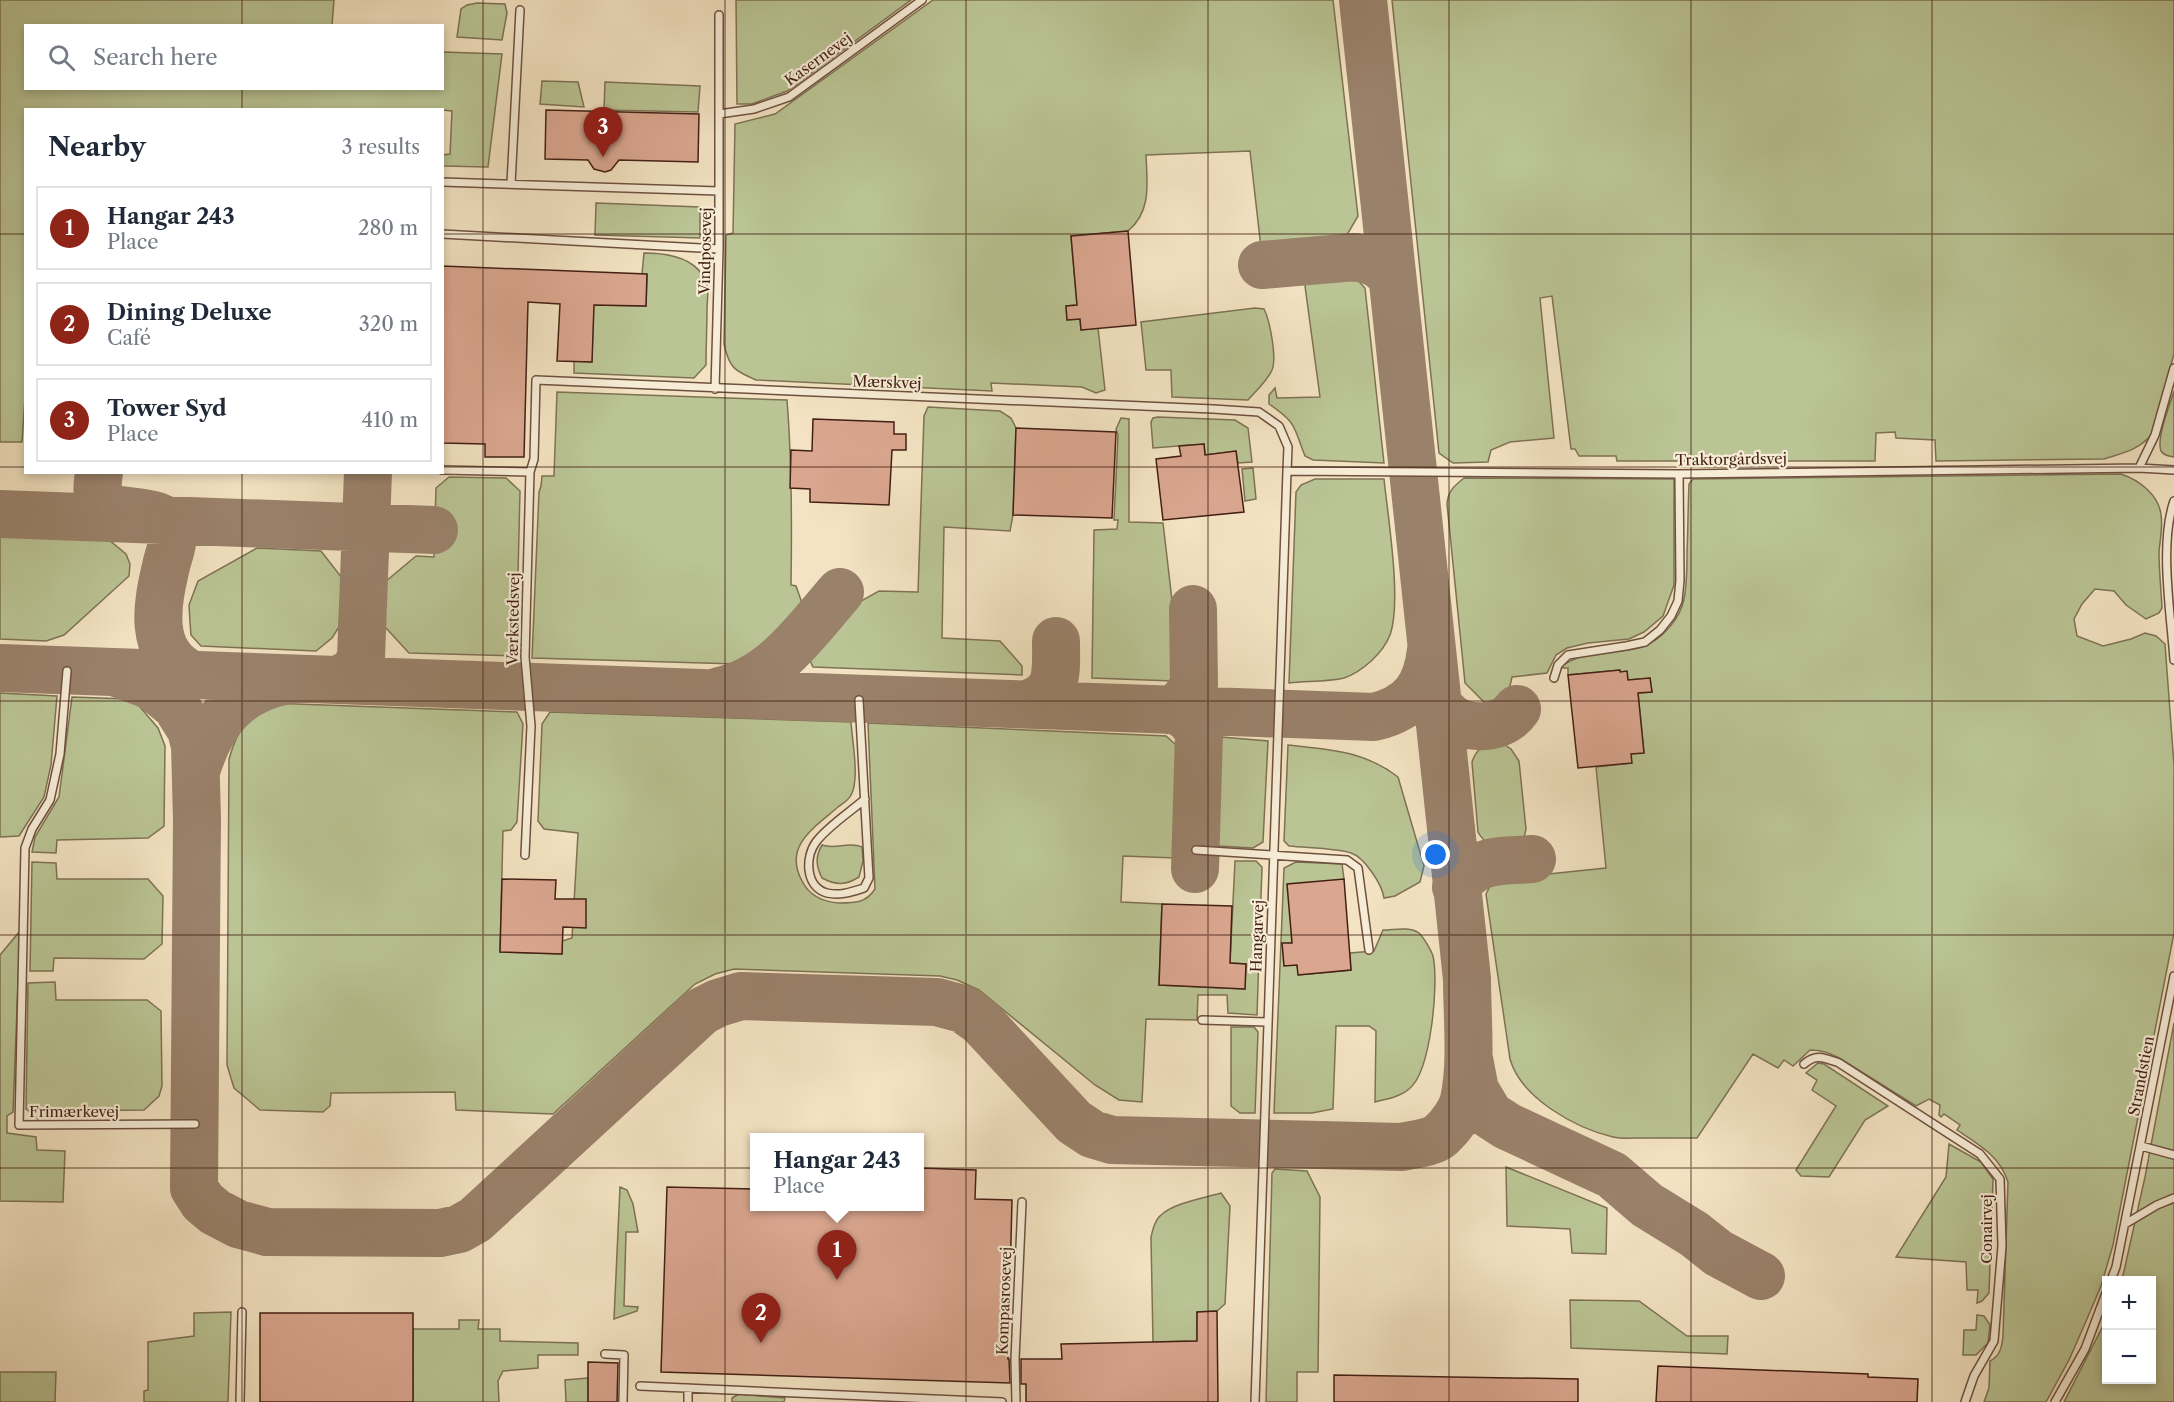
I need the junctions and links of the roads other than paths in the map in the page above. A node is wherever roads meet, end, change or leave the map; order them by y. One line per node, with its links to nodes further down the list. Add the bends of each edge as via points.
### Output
1 (922, 0): 4 (lane, Kasernevej, via 789,97 754,110)
2 (520, 10): 6 (lane)
3 (719, 15): 4 (lane, Vindposevej)
4 (719, 114): 7 (lane, Vindposevej)
5 (444, 182): 6 (lane)
6 (511, 184): 7 (lane)
7 (719, 191): 9 (lane, Vindposevej)
8 (444, 234): 9 (lane)
9 (719, 249): 11 (lane, Vindposevej)
10 (2174, 368): 12 (lane, via 2155,435)
11 (714, 389): 14 (lane, Mærskvej, via 1259,412 1280,426 1288,447); 16 (lane, Mærskvej, via 536,380 534,459)
12 (2139, 468): 15 (lane, Traktorgårdsvej); 17 (lane, Traktorgårdsvej)
13 (444, 470): 16 (lane)
14 (1287, 471): 17 (lane, Traktorgårdsvej); 25 (lane, Hangarvej)
15 (2174, 471)
16 (530, 472): 26 (lane, Værkstedsvej, via 525,657 531,726)
17 (1679, 474): 21 (lane, via 1680,580 1671,616 1645,642 1568,655 1558,665)
18 (2174, 501): 19 (lane, via 2167,537)
19 (2174, 660)
20 (67, 670): 32 (lane, Frimærkevej, via 60,754 50,800 25,848 19,1125)
21 (1554, 678)
22 (859, 700): 23 (lane)
23 (865, 799): 23 (lane, via 869,878 864,888 846,894 825,892 815,884 808,870 809,853 817,840)
24 (1196, 850): 25 (lane)
25 (1274, 854): 27 (lane, via 1347,860 1358,868); 30 (lane, Hangarvej)
26 (525, 855)
27 (1369, 950)
28 (2174, 976): 33 (lane, Strandstien)
29 (1202, 1020): 30 (lane)
30 (1268, 1022): 49 (lane, Hangarvej)
31 (1804, 1064): 50 (lane, Conairvej, via 1820,1056 1839,1063 1980,1154 2000,1179 2002,1246 1994,1341 1974,1376)
32 (195, 1124)
33 (2141, 1146): 34 (lane); 37 (lane, Strandstien)
34 (2174, 1155)
35 (2174, 1198): 37 (lane)
36 (1022, 1202): 48 (lane, Kompasrosevej)
37 (2125, 1224): 38 (lane, Strandstien)
38 (2113, 1276)
39 (2102, 1304): 51 (lane, via 2085,1349)
40 (242, 1312): 44 (lane)
41 (605, 1354): 45 (lane, via 624,1355)
42 (640, 1386): 43 (lane)
43 (688, 1388): 46 (lane); 47 (lane)
44 (240, 1402)
45 (623, 1402)
46 (688, 1402)
47 (1002, 1402)
48 (1016, 1402)
49 (1255, 1402)
50 (1965, 1402)
51 (2055, 1402)

